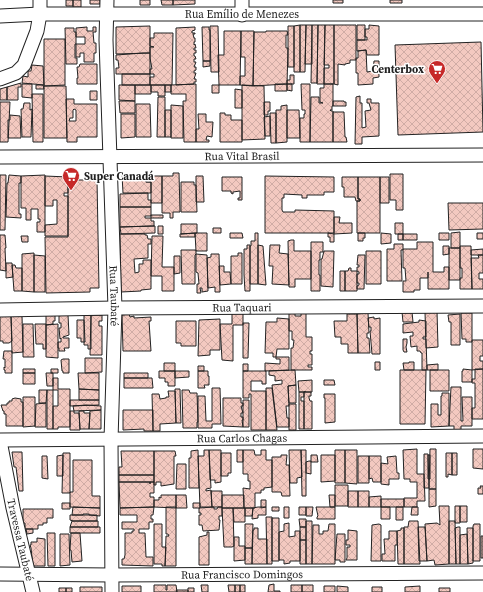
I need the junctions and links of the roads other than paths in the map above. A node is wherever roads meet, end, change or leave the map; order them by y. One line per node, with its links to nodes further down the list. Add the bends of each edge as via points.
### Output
1 (40, 0): 4 (street)
2 (108, 0): 5 (street, Rua Taubaté)
3 (242, 0): 7 (street)
4 (40, 14): 5 (street, Rua Emílio de Menezes); 8 (street, Rua Emílio de Menezes); 9 (street, via 37,31 24,65 16,73)
5 (107, 14): 7 (street, Rua Emílio de Menezes); 12 (street, Rua Taubaté)
6 (483, 14): 7 (street, Rua Emílio de Menezes)
7 (242, 15)
8 (0, 16)
9 (0, 79)
10 (483, 156): 12 (street, Rua Vital Brasil)
11 (0, 157): 12 (street, Rua Vital Brasil)
12 (109, 157): 14 (street, Rua Taubaté)
13 (483, 306): 14 (street, Rua Taquari)
14 (115, 308): 15 (street, Rua Taquari); 17 (street, Rua Taubaté)
15 (0, 310)
16 (483, 436): 17 (street, Rua Carlos Chagas)
17 (111, 440): 18 (street, Rua Carlos Chagas); 22 (street, Rua Taubaté)
18 (0, 441): 21 (street, Travessa Taubaté)
19 (483, 573): 22 (street, Rua Francisco Domingos)
20 (0, 574): 21 (street, Rua Francisco Domingos)
21 (28, 574): 22 (street, Rua Francisco Domingos); 23 (street, Travessa Taubaté)
22 (112, 575): 24 (street, Rua Taubaté)
23 (33, 592)
24 (112, 592)

